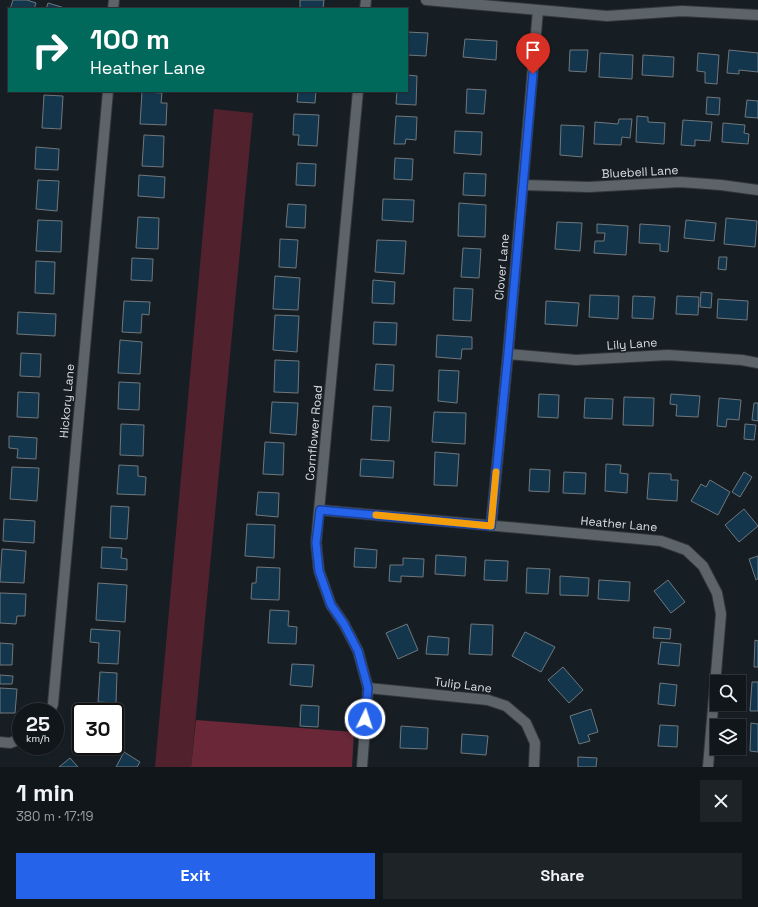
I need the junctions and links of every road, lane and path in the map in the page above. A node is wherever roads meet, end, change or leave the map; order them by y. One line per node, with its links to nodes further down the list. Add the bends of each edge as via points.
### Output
1 (426, 0): 2 (street)
2 (538, 10): 3 (street, via 608,16 682,11); 6 (street, Clover Lane)
3 (758, 15)
4 (108, 92): 13 (street, Hickory Lane)
5 (358, 92): 10 (street, Cornflower Road)
6 (523, 185): 7 (street, Bluebell Lane, via 589,187 680,182); 8 (street, Clover Lane)
7 (758, 190)
8 (508, 354): 9 (street, Lily Lane, via 576,360 668,354); 11 (street, Clover Lane)
9 (758, 363)
10 (320, 510): 11 (street, Heather Lane); 12 (street, Cornflower Road, via 316,543 319,571 331,605 358,651)
11 (491, 526): 18 (street, Heather Lane, via 661,541 686,550 703,566 717,593 721,614)
12 (368, 688): 16 (street, Cornflower Road); 17 (street, Tulip Lane, via 488,700 506,706 526,723 535,743)
13 (53, 703)
14 (0, 742): 15 (street)
15 (12, 742)
16 (362, 767)
17 (534, 767)
18 (708, 767)

